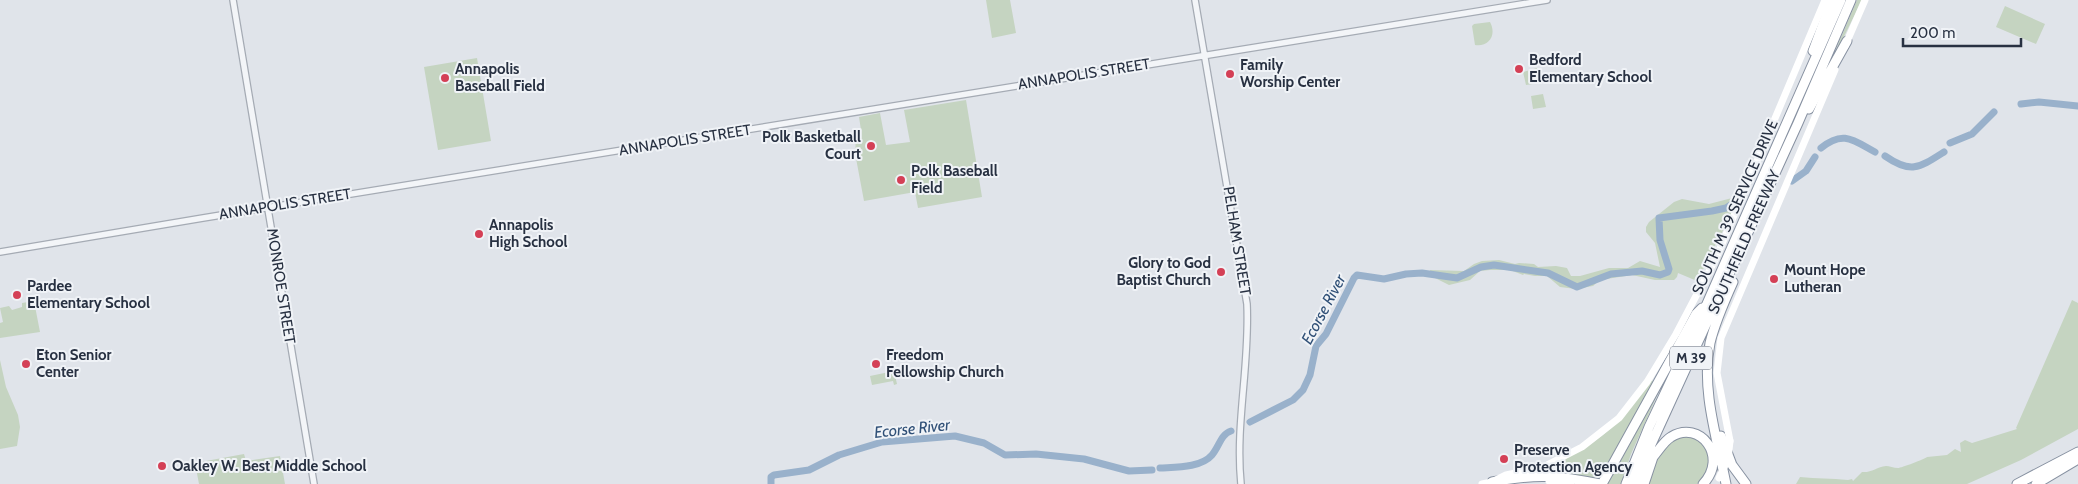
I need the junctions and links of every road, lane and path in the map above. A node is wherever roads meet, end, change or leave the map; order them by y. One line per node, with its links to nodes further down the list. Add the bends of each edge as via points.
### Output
1 (232, 0): 13 (street, MONROE STREET)
2 (1196, 0): 10 (street, PELHAM STREET)
3 (1547, 0): 10 (street, ANNAPOLIS STREET)
4 (1825, 0): 22 (main road, SOUTH M 39 SERVICE DRIVE, via 1730,226 1700,290 1660,362 1634,400 1612,424)
5 (1832, 0): 12 (highway)
6 (1842, 0): 12 (highway, SOUTHFIELD FREEWAY / M 39)
7 (1851, 0): 11 (highway, SOUTHFIELD FREEWAY / M 39)
8 (1865, 0): 9 (main road)
9 (1847, 41): 11 (highway, via 1812,106); 35 (main road, bridge, via 1721,338 1717,362 1718,387 1730,441 1728,459)
10 (1205, 54): 13 (street, ANNAPOLIS STREET); 26 (street, PELHAM STREET, via 1247,304)
11 (1798, 123): 14 (highway, SOUTHFIELD FREEWAY / M 39)
12 (1779, 141): 16 (highway, SOUTHFIELD FREEWAY / M 39)
13 (268, 208): 15 (street, ANNAPOLIS STREET); 25 (street, MONROE STREET)
14 (1746, 238): 17 (highway, via 1713,333); 18 (highway, SOUTHFIELD FREEWAY / M 39)
15 (0, 252)
16 (1704, 306): 30 (highway, via 1696,314); 31 (highway, SOUTHFIELD FREEWAY / M 39)
17 (1707, 368): 36 (highway, via 1710,404); 37 (highway, via 1723,441 1732,465)
18 (1668, 407): 20 (highway, via 1667,421); 32 (highway, SOUTHFIELD FREEWAY / M 39)
19 (2078, 452): 38 (highway)
20 (1654, 457): 33 (highway); 34 (highway, via 1676,434 1689,433 1701,438 1710,448 1714,460 1713,471)
21 (2078, 459): 39 (highway)
22 (1558, 461): 23 (main road); 24 (main road, SOUTH M 39 SERVICE DRIVE, via 1506,475)
23 (1555, 478): 24 (highway, via 1519,477); 29 (main road); 30 (highway)
24 (1497, 483): 27 (main road, SOUTH M 39 SERVICE DRIVE); 28 (highway)
25 (314, 484)
26 (1240, 484)
27 (1482, 484)
28 (1514, 484)
29 (1571, 484)
30 (1601, 484)
31 (1626, 484)
32 (1635, 484)
33 (1644, 484)
34 (1703, 484)
35 (1714, 484)
36 (1726, 484)
37 (1746, 484)
38 (2017, 484)
39 (2036, 484)

